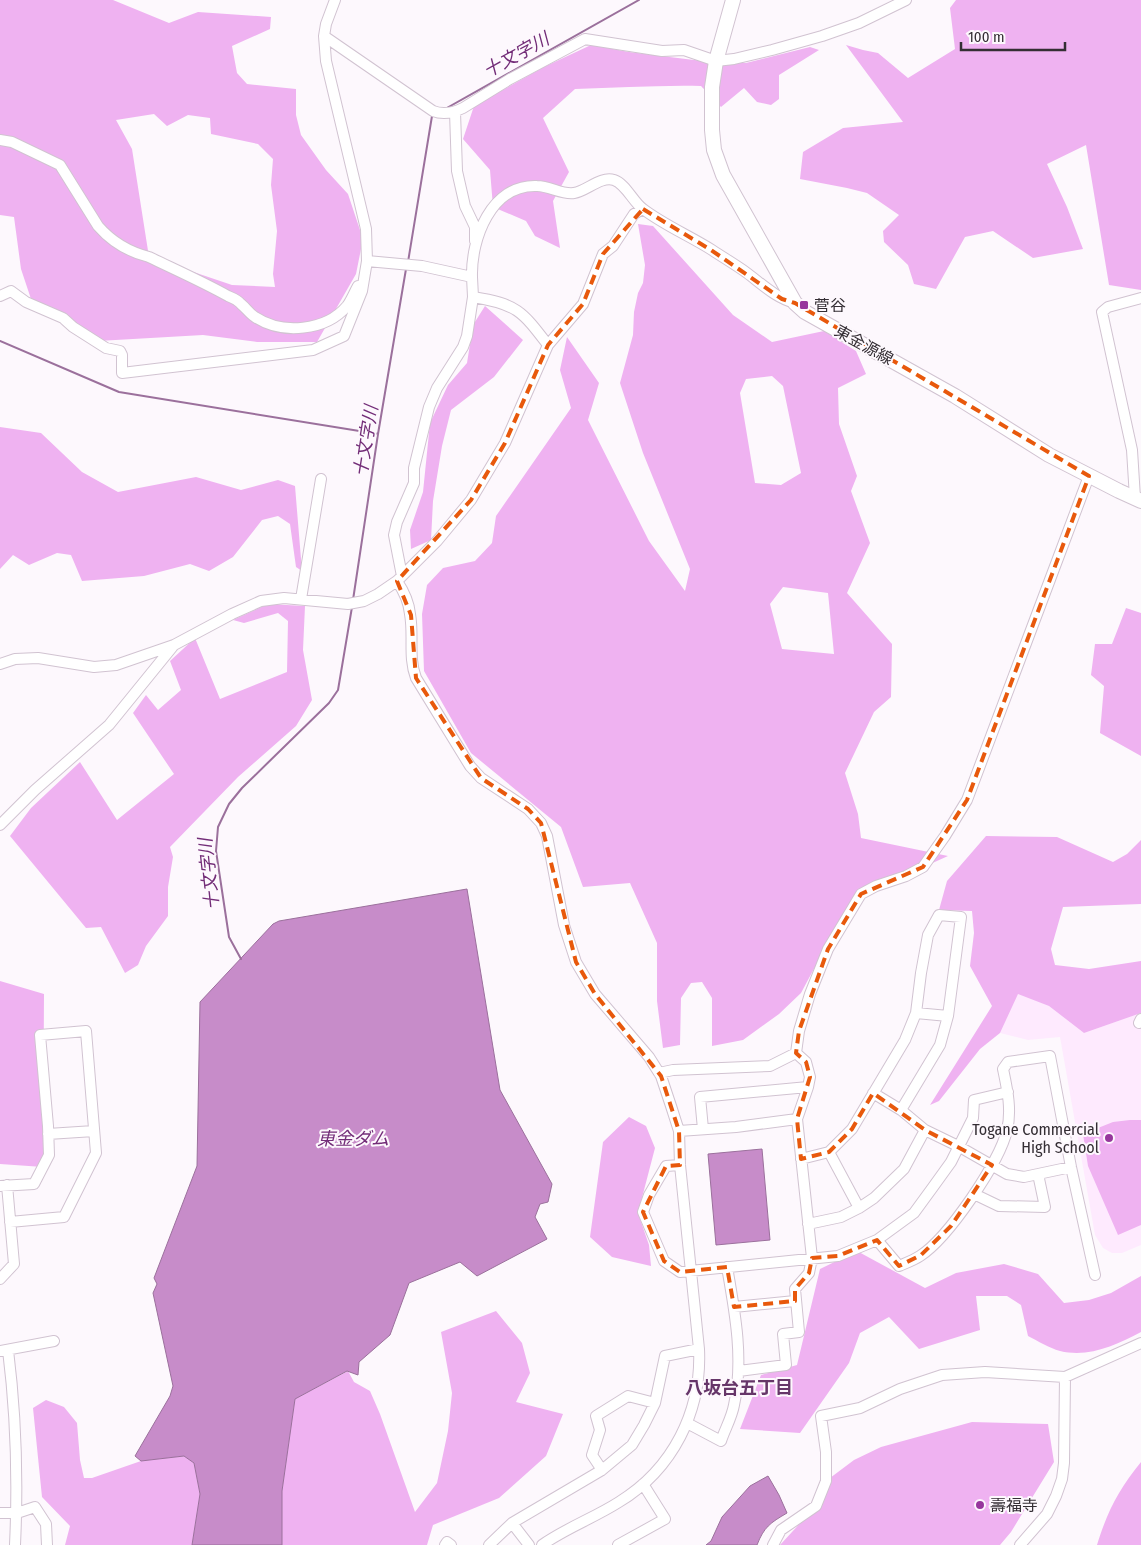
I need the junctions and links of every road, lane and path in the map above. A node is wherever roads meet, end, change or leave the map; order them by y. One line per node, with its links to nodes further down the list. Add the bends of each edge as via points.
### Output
1 (335, 0): 4 (street)
2 (733, 0): 5 (main road, 東金源線)
3 (906, 0): 5 (street, via 859,23 822,36 734,59)
4 (324, 36): 6 (street, via 433,111); 10 (street, via 326,61 366,229)
5 (716, 60): 6 (street, via 684,50 662,51 585,38); 16 (main road, 東金源線, via 712,130 717,160)
6 (455, 112): 9 (street, via 457,171 465,206 475,227)
7 (0, 140): 11 (street, via 12,142 60,166 105,235 240,302 254,317 268,324 295,329 325,322 348,306)
8 (643, 209): 9 (street, via 615,180 573,193 526,186 500,200 484,223); 16 (street, via 746,272 782,299); 17 (street, via 634,214 613,246 603,254 583,304)
9 (475, 249): 12 (street)
10 (367, 261): 11 (street); 12 (street, via 422,266)
11 (364, 275): 13 (street, via 362,291 344,336 323,347 122,373 120,351 106,348 63,318 26,302 11,291)
12 (472, 277): 14 (street)
13 (0, 296)
14 (473, 297): 17 (street, via 500,301 522,313); 21 (street, via 463,347 429,407 414,468 414,483 394,535)
15 (1141, 298): 20 (street, via 1108,307 1102,312 1132,450)
16 (795, 303): 18 (main road, 東金源線)
17 (548, 345): 21 (street, via 506,442 471,500)
18 (1089, 476): 20 (main road, 東金源線); 28 (street, via 966,800 923,867 861,894 828,949 810,994)
19 (321, 479): 22 (street)
20 (1138, 499)
21 (400, 578): 22 (street, via 364,601 348,604); 29 (street, via 410,615 412,667 416,678 470,766 481,778 528,809 540,823 547,836 564,925 576,962 594,994 637,1042)
22 (301, 600): 23 (street, via 261,601)
23 (174, 645): 24 (street, via 116,664 94,667 38,658 15,659); 25 (street, via 109,726 35,790)
24 (0, 664)
25 (0, 826)
26 (916, 1013): 27 (street); 27 (street, via 928,936 939,915 961,917); 32 (street, via 905,1040)
27 (948, 1016): 33 (street, via 940,1045)
28 (796, 1053): 29 (street, via 770,1066 682,1069); 30 (street, via 806,1062 810,1077)
29 (659, 1073): 38 (street)
30 (808, 1087): 34 (street); 35 (street, via 700,1097)
31 (1008, 1092): 40 (street, via 974,1100 973,1118); 44 (street, via 1007,1130); 45 (street, via 1003,1069 1008,1062 1050,1056)
32 (873, 1093): 33 (street); 41 (street, via 852,1128)
33 (901, 1110): 36 (street)
34 (797, 1119): 35 (street); 42 (street)
35 (703, 1129): 38 (street)
36 (925, 1130): 40 (street); 49 (street, via 904,1169)
37 (94, 1131): 39 (street); 39 (street, via 86,1031 40,1035); 50 (street, via 96,1153 64,1217)
38 (679, 1131): 43 (street)
39 (48, 1134): 47 (street, via 49,1155 34,1184)
40 (958, 1146): 44 (street); 52 (street, via 914,1213)
41 (829, 1152): 42 (street); 49 (street)
42 (801, 1159): 51 (street)
43 (680, 1165): 55 (street); 55 (street, via 666,1166 643,1212 664,1261 680,1272)
44 (992, 1165): 46 (street, via 1007,1174 1024,1177); 48 (street)
45 (1071, 1167): 46 (street); 56 (street)
46 (1038, 1174): 48 (street, via 1045,1207 999,1206)
47 (3, 1186): 50 (street)
48 (974, 1194): 52 (street, via 951,1226 921,1255 899,1266)
49 (859, 1208): 51 (street, via 841,1217)
50 (10, 1222): 57 (street, via 14,1264)
51 (808, 1224): 53 (street)
52 (877, 1240): 53 (street, via 838,1256)
53 (812, 1258): 54 (street); 58 (street, via 809,1273 795,1289)
54 (727, 1267): 55 (street); 59 (street)
55 (692, 1271): 62 (street)
56 (1095, 1274)
57 (0, 1279)
58 (796, 1301): 59 (street); 64 (street, via 799,1332 783,1334 786,1365)
59 (734, 1307): 64 (street)
60 (54, 1342): 63 (street)
61 (1141, 1343): 65 (street)
62 (699, 1349): 66 (street, via 665,1356); 67 (street, via 697,1392)
63 (4, 1351): 71 (street, via 14,1398)
64 (739, 1371): 67 (street, via 734,1407 721,1441)
65 (1065, 1377): 81 (street, via 985,1372 942,1375 860,1408 821,1416 826,1482 816,1506 781,1530); 82 (street, via 1062,1479 1047,1514)
66 (655, 1403): 68 (street, via 632,1445); 68 (street, via 628,1396 596,1416 600,1430 592,1455)
67 (687, 1423): 69 (street, via 673,1450)
68 (602, 1470): 72 (street)
69 (642, 1484): 79 (street, via 620,1502); 80 (street, via 665,1519)
70 (0, 1513): 71 (street)
71 (17, 1514): 73 (street); 74 (street, via 35,1507 46,1524)
72 (512, 1523): 77 (street); 78 (street)
73 (16, 1545)
74 (47, 1545)
75 (445, 1545): 76 (street, via 447,1542)
76 (451, 1545)
77 (489, 1545)
78 (529, 1545)
79 (542, 1545)
80 (618, 1545)
81 (774, 1545)
82 (1020, 1545)

